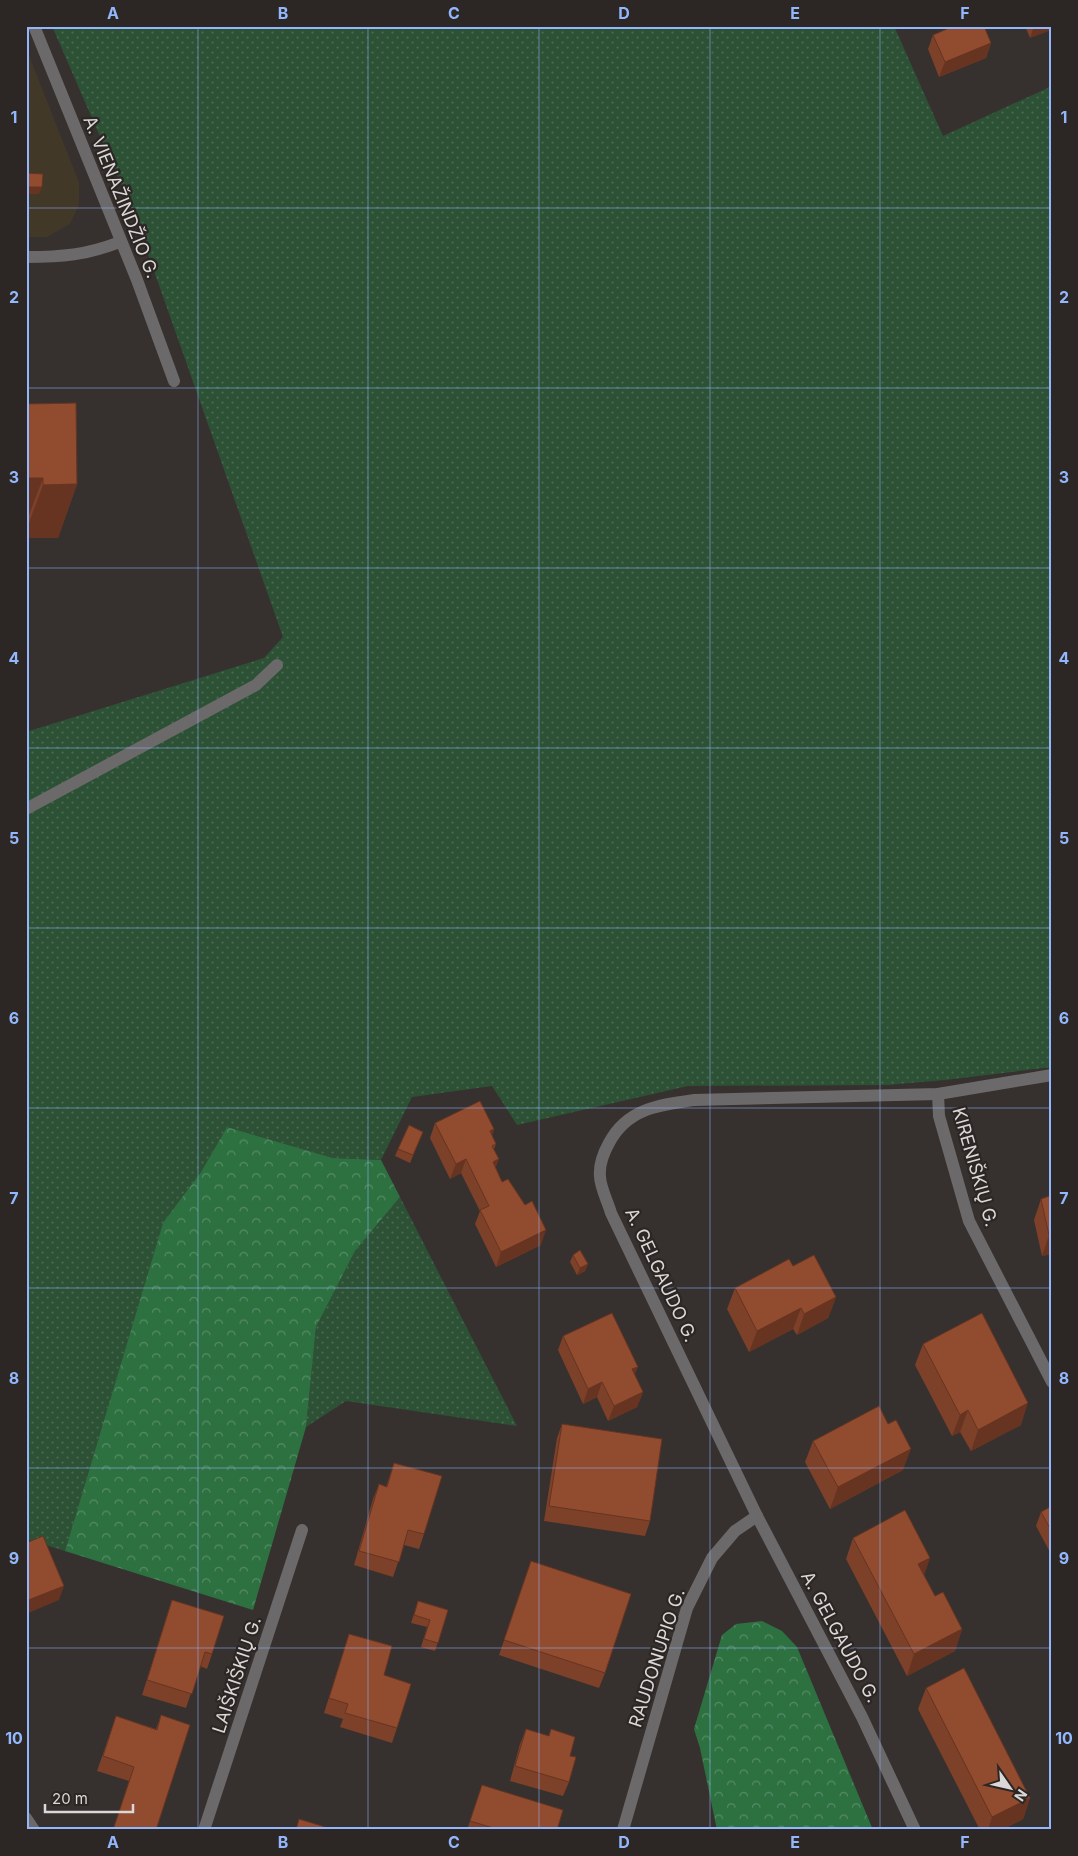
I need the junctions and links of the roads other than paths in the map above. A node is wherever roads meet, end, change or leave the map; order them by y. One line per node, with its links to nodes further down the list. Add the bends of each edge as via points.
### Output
1 (34, 26): 2 (street, A. VIENAŽINDŽIO G.)
2 (120, 242): 3 (street, via 66,257); 4 (street, A. VIENAŽINDŽIO G.)
3 (26, 257)
4 (174, 381)
5 (277, 665): 6 (street, via 256,685)
6 (26, 809)
7 (1052, 1075): 8 (street, A. GELGAUDO G.)
8 (938, 1094): 9 (street, KIRENIŠKIŲ G., via 939,1116 969,1221); 10 (street, A. GELGAUDO G., via 704,1100 667,1104 636,1113 617,1128 604,1153 600,1176 611,1212)
9 (1052, 1382)
10 (757, 1516): 15 (street, RAUDONUPIO G., via 735,1531 712,1558 687,1608); 16 (street, A. GELGAUDO G., via 862,1717)
11 (302, 1530): 14 (street, LAIŠKIŠKIŲ G.)
12 (26, 1818): 13 (street)
13 (34, 1830)
14 (204, 1830)
15 (623, 1830)
16 (915, 1830)

